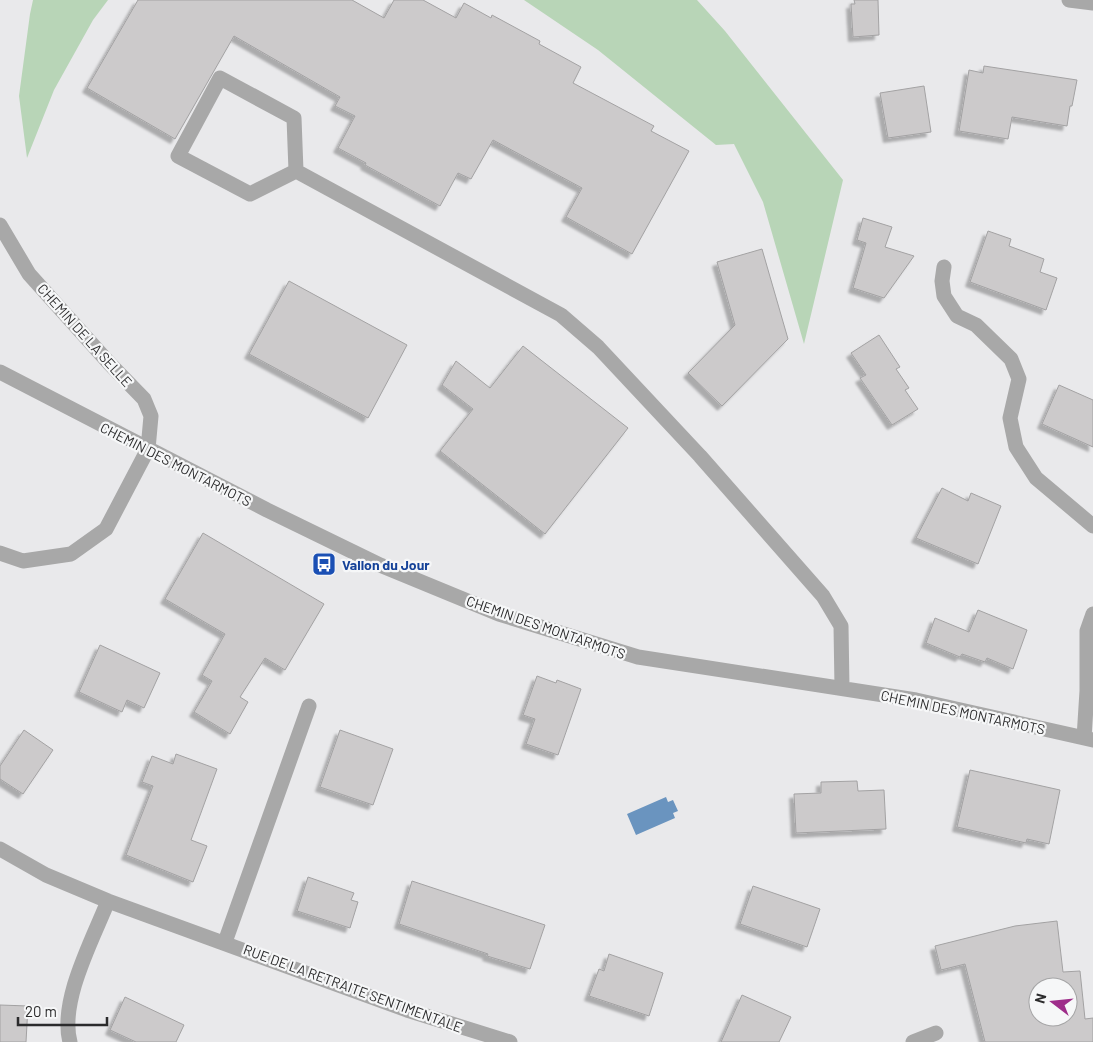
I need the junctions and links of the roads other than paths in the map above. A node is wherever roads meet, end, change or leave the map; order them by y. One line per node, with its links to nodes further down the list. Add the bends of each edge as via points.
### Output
1 (1069, 0): 2 (street)
2 (1093, 3)
3 (296, 171): 3 (street, via 250,194 178,156 220,78 294,118); 11 (street, via 561,315 598,347 700,456 823,596 841,626)
4 (0, 226): 7 (street, CHEMIN DE LA SELLE, via 29,274 144,399 151,416)
5 (944, 267): 8 (street, via 944,296 957,316 976,325 1011,359 1019,379 1010,418 1016,447 1036,478)
6 (0, 372): 7 (street, CHEMIN DES MONTARMOTS)
7 (148, 449): 9 (street, via 106,529 71,554 23,561); 11 (street, CHEMIN DES MONTARMOTS, via 375,562 498,614 638,657)
8 (1093, 526)
9 (0, 553)
10 (1093, 614): 13 (street, CHEMIN DES MONTARMOTS, via 1087,630)
11 (842, 688): 13 (street, CHEMIN DES MONTARMOTS, via 916,700)
12 (309, 706): 16 (street, RUE DE LA RETRAITE SENTIMENTALE)
13 (1089, 739)
14 (0, 849): 15 (street, RUE DE LA RETRAITE SENTIMENTALE, via 46,875)
15 (108, 901): 16 (street, RUE DE LA RETRAITE SENTIMENTALE); 18 (street, via 74,984 68,1032)
16 (225, 942): 19 (street, RUE DE LA RETRAITE SENTIMENTALE, via 407,1010)
17 (936, 1033): 20 (street)
18 (70, 1042)
19 (510, 1042)
20 (913, 1042)

